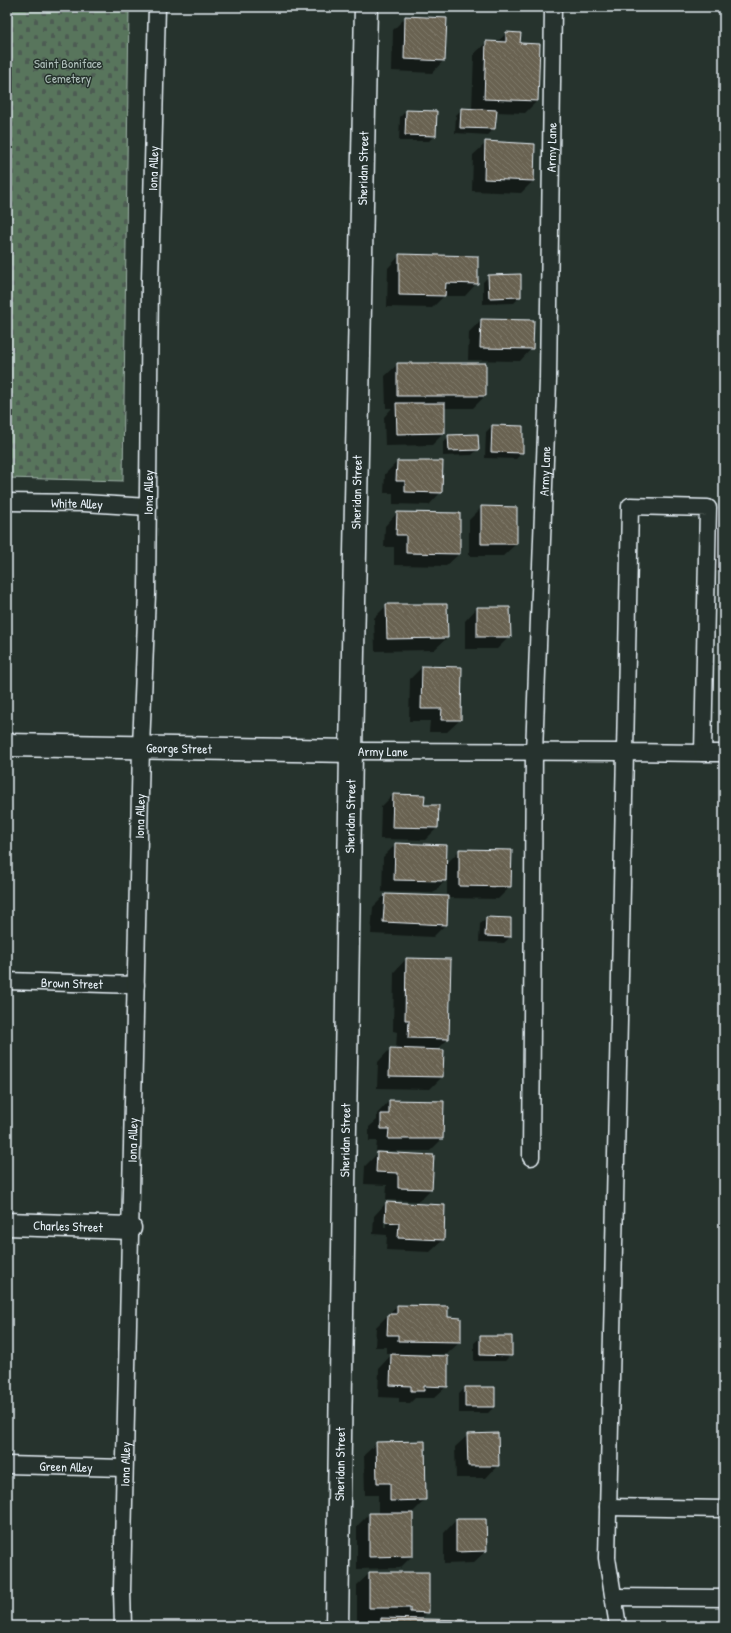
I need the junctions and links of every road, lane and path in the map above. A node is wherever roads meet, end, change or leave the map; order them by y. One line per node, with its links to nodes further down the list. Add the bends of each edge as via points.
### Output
1 (157, 7): 5 (lane, Iona Alley, via 150,280)
2 (366, 7): 8 (street, Sheridan Street)
3 (553, 7): 9 (lane, Army Lane, via 548,380)
4 (7, 502): 5 (lane, White Alley)
5 (148, 507): 7 (lane, Iona Alley)
6 (7, 745): 7 (street, George Street)
7 (141, 748): 8 (street, George Street); 14 (lane, Iona Alley)
8 (351, 751): 9 (lane, Army Lane); 25 (street, Sheridan Street)
9 (534, 752): 10 (lane); 15 (lane)
10 (625, 752): 11 (lane); 11 (lane, via 630,506 708,508); 20 (lane)
11 (704, 753): 12 (lane)
12 (724, 753)
13 (7, 981): 14 (lane, Brown Street)
14 (136, 985): 17 (lane, Iona Alley)
15 (531, 1157)
16 (7, 1224): 17 (street, Charles Street)
17 (130, 1228): 19 (lane, Iona Alley)
18 (7, 1465): 19 (lane, Green Alley)
19 (124, 1468): 24 (lane, Iona Alley)
20 (608, 1508): 21 (lane); 22 (lane, via 607,1558)
21 (724, 1509)
22 (614, 1597): 23 (lane); 26 (lane)
23 (724, 1598)
24 (123, 1626)
25 (337, 1626)
26 (618, 1626)

